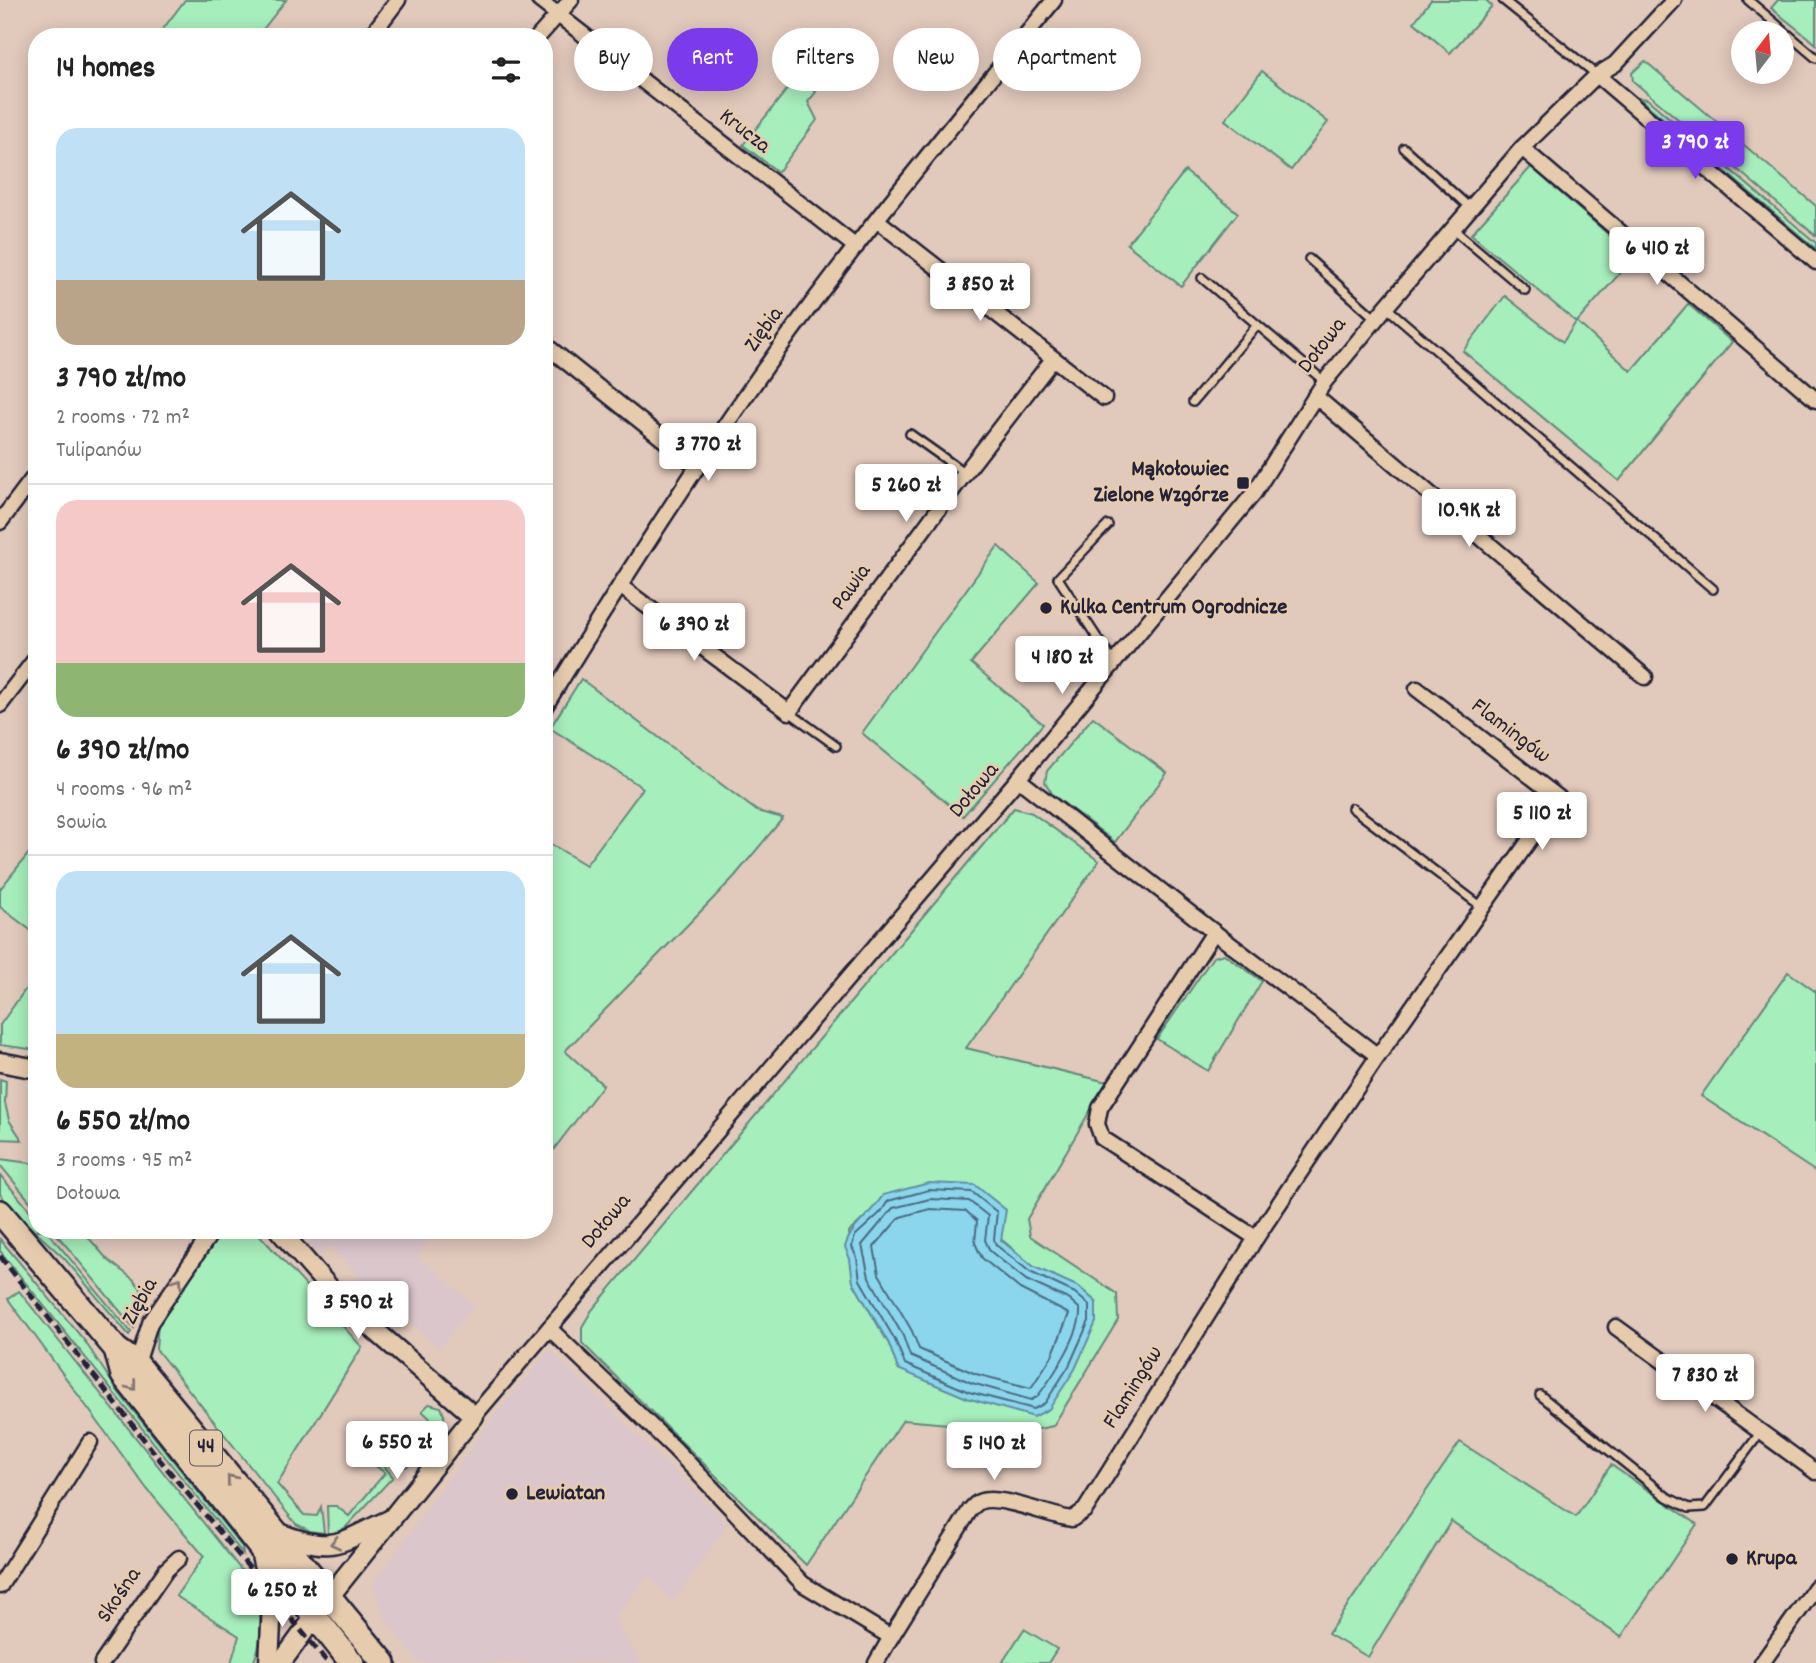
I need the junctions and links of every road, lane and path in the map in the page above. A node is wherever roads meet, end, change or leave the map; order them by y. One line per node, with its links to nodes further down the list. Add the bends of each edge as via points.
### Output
1 (398, 0): 9 (street)
2 (539, 0): 8 (street, Krucza)
3 (571, 0): 8 (street)
4 (1054, 0): 16 (street, Ziębia)
5 (1503, 0): 12 (lane)
6 (1674, 0): 12 (street, Dołowa, via 1615,64)
7 (1748, 0): 11 (lane)
8 (558, 16): 10 (street); 18 (street, Krucza)
9 (377, 28)
10 (547, 28)
11 (1816, 58)
12 (1597, 75): 14 (street, Dołowa); 20 (street)
13 (1404, 148): 15 (lane)
14 (1522, 148): 15 (street, Dołowa); 31 (street)
15 (1470, 208): 17 (street, Dołowa)
16 (878, 221): 18 (street, Ziębia); 27 (street)
17 (1453, 228): 22 (lane); 23 (street, Dołowa)
18 (856, 247): 34 (street, Ziębia)
19 (1309, 259): 24 (lane)
20 (1816, 262)
21 (1202, 278): 25 (lane)
22 (1525, 290)
23 (1386, 307): 24 (street, Dołowa); 40 (lane)
24 (1376, 318): 28 (street, Dołowa)
25 (1256, 325): 28 (lane); 32 (lane)
26 (553, 351): 34 (street)
27 (1053, 359): 30 (street); 35 (street, Pawia)
28 (1325, 381): 29 (street, Dołowa)
29 (1315, 396): 41 (street, Dołowa, via 1254,493); 43 (street)
30 (1104, 398)
31 (1816, 400)
32 (1193, 402)
33 (910, 434): 35 (lane)
34 (698, 467): 39 (street, Ziębia)
35 (965, 473): 47 (street, Pawia)
36 (28, 485): 37 (street)
37 (0, 522)
38 (1108, 525): 41 (lane, via 1058,579)
39 (620, 586): 45 (street, Ziębia); 47 (street)
40 (1713, 589)
41 (1113, 662): 49 (street, Dołowa)
42 (28, 669): 46 (street)
43 (1645, 677)
44 (1417, 689): 51 (street, Flamingów, via 1559,798)
45 (553, 694)
46 (0, 705)
47 (789, 712): 48 (lane)
48 (836, 746)
49 (1018, 779): 52 (street); 61 (street, Dołowa)
50 (1352, 808): 51 (lane)
51 (1482, 908): 53 (street, Flamingów)
52 (1214, 932): 53 (street); 57 (street, via 1100,1108 1097,1124 1102,1138)
53 (1378, 1056): 57 (street, Flamingów)
54 (0, 1062): 55 (street)
55 (28, 1067)
56 (0, 1212): 62 (main road, 44)
57 (1256, 1238): 76 (street, Flamingów, via 1085,1510 1072,1519 1005,1501 979,1502)
58 (207, 1239): 63 (street, Ziębia, one-way to 58, via 150,1323)
59 (287, 1239): 65 (street, via 340,1300)
60 (1615, 1327): 66 (street)
61 (549, 1328): 65 (street, Dołowa); 76 (street, via 675,1450 803,1584)
62 (116, 1349): 63 (main road, 44); 70 (main road, 44, one-way to 70, via 123,1375)
63 (137, 1364): 70 (main road, 44, one-way to 63)
64 (1540, 1395): 66 (lane, via 1667,1497 1689,1508 1705,1507)
65 (474, 1416): 69 (street, Dołowa)
66 (1760, 1433): 68 (street)
67 (90, 1442): 72 (street)
68 (1816, 1472)
69 (392, 1519): 70 (street, one-way to 70, via 328,1546); 74 (street, Dołowa)
70 (267, 1540): 74 (main road, 44); 75 (main road, 44); 78 (street, via 272,1605)
71 (179, 1558): 77 (street, Skośna)
72 (0, 1586)
73 (1816, 1587): 83 (street)
74 (329, 1597): 75 (street, Dołowa); 81 (main road, 44)
75 (313, 1617): 79 (street, Dołowa); 80 (main road, 44)
76 (891, 1637): 82 (street, Flamingów)
77 (102, 1663)
78 (269, 1663)
79 (281, 1663)
80 (352, 1663)
81 (384, 1663)
82 (876, 1663)
83 (1762, 1663)

